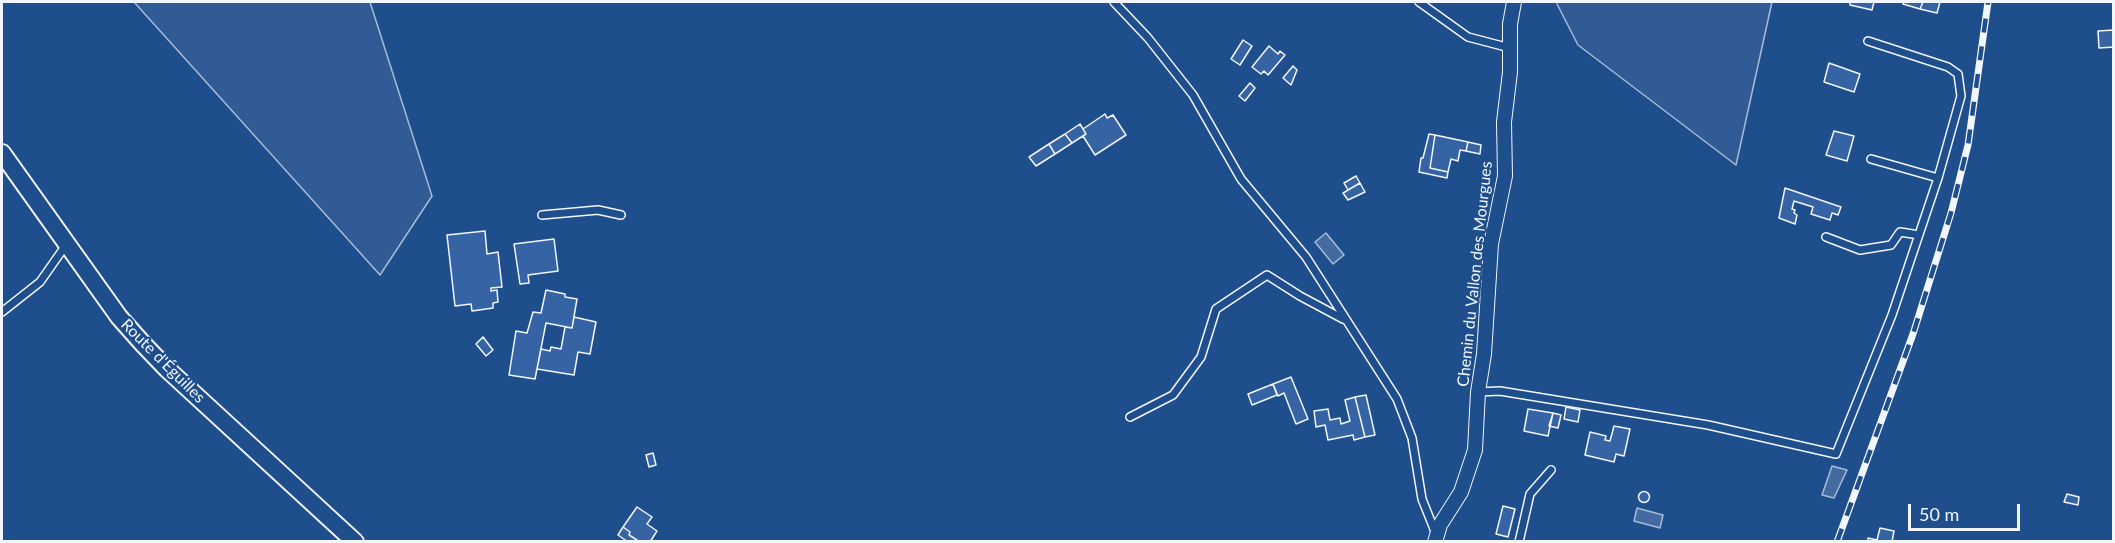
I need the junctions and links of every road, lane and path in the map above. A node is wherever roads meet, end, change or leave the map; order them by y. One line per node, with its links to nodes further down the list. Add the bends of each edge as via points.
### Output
1 (1114, 2): 15 (lane, via 1193,94 1241,179 1306,257)
2 (1419, 2): 5 (lane, via 1468,37)
3 (1514, 2): 5 (street, Chemin du Vallon des Mourgues)
4 (1868, 41): 8 (lane, via 1948,67 1958,74 1961,96)
5 (1510, 48): 16 (street, Chemin du Vallon des Mourgues, via 1504,122 1505,176 1491,244)
6 (2, 153): 13 (street, Route d'Éguilles)
7 (1871, 159): 8 (lane)
8 (1938, 178): 11 (lane)
9 (542, 215): 10 (lane, via 598,210)
10 (621, 215)
11 (1919, 235): 12 (lane, via 1900,232 1891,246 1860,250); 16 (lane, via 1892,315 1836,454 1708,425 1500,391)
12 (1826, 237)
13 (66, 245): 14 (lane, via 40,282); 20 (street, Route d'Éguilles, via 119,317 167,369)
14 (2, 312)
15 (1346, 320): 17 (lane, via 1267,275 1216,309 1201,357 1173,395); 19 (lane, via 1397,399 1412,438 1422,499)
16 (1478, 392): 19 (street, Chemin du Vallon des Mourgues, via 1474,450 1467,478)
17 (1130, 417)
18 (1551, 470): 21 (lane, via 1530,494)
19 (1436, 538)
20 (355, 542)
21 (1519, 542)

